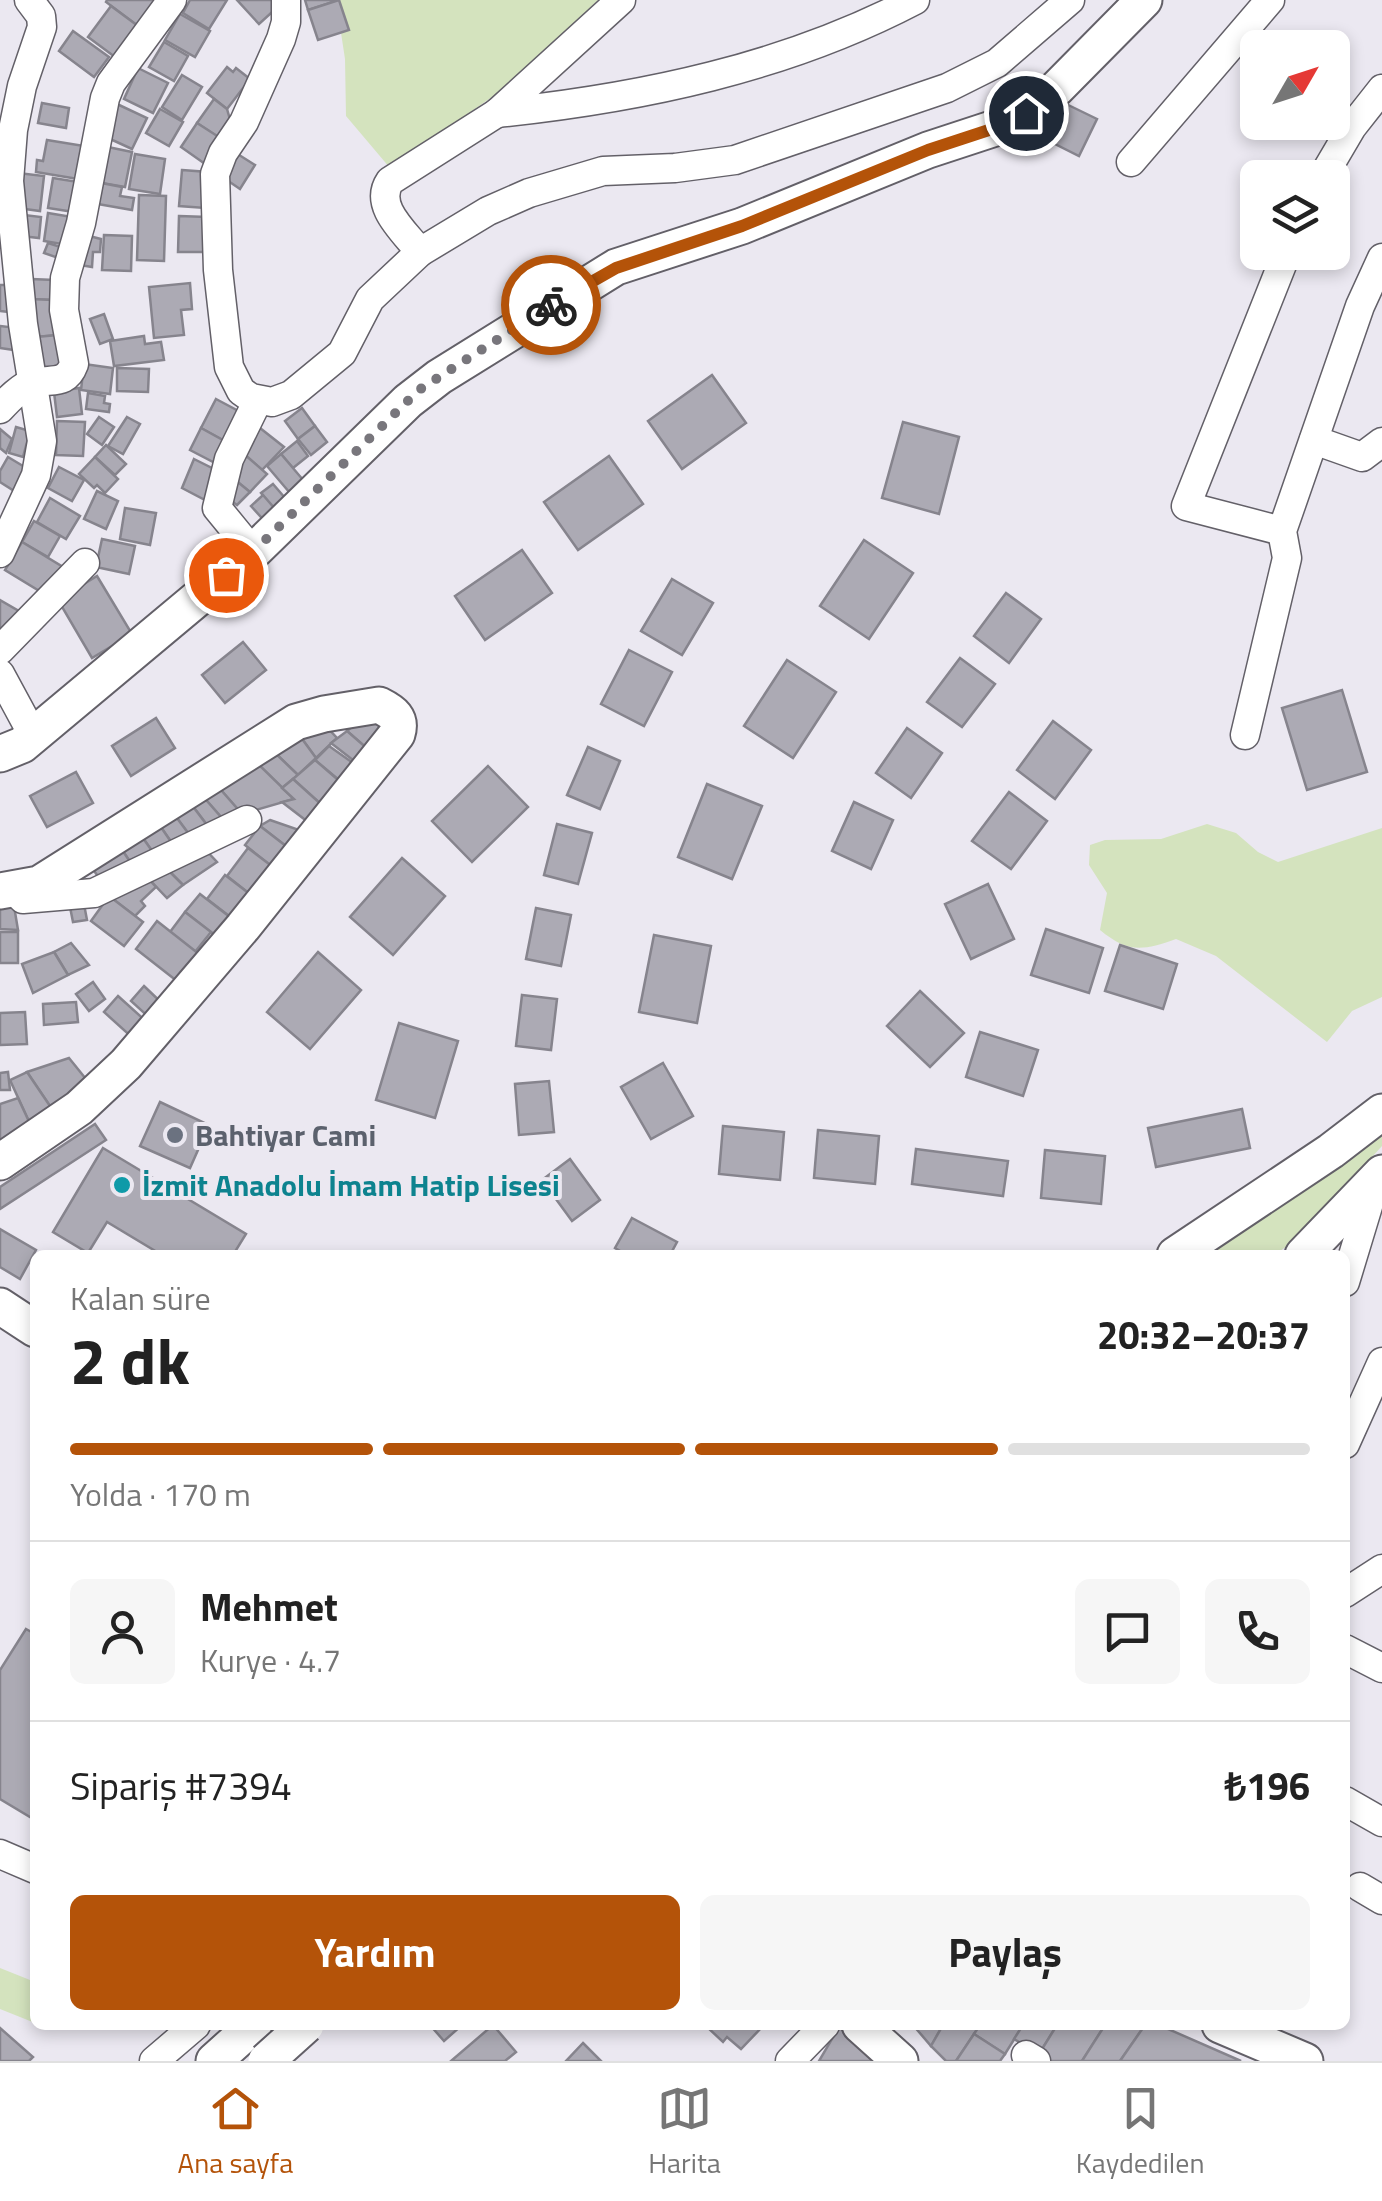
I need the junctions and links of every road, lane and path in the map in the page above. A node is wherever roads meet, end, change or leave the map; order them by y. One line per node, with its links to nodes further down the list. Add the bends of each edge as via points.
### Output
1 (29, 0): 16 (street, via 42,28 22,86 9,181)
2 (172, 0): 16 (street, via 105,98 64,292 72,371 68,378)
3 (286, 0): 17 (street, via 276,52 215,174 229,367 240,391)
4 (621, 0): 10 (street)
5 (915, 0): 10 (street, via 812,46 713,76 595,102)
6 (1070, 0): 13 (street, via 998,62 947,88 735,160 603,171 560,182 488,211)
7 (1144, 0): 22 (main road, via 1026,113 742,226 642,257 584,285 419,390)
8 (1270, 0): 12 (street)
9 (1382, 89): 11 (street)
10 (497, 113): 13 (street, via 382,192 382,202)
11 (1332, 160)
12 (1131, 162)
13 (420, 252): 17 (street, via 370,299 342,354 292,394)
14 (1382, 258): 19 (street)
15 (1279, 270): 21 (street, via 1186,506)
16 (31, 383): 18 (street); 23 (street, via 40,458)
17 (258, 400): 22 (street, via 228,459 217,508)
18 (0, 409)
19 (1314, 440): 20 (street, via 1362,457); 21 (street)
20 (1382, 442)
21 (1282, 530): 28 (street, via 1288,558)
22 (253, 552): 27 (main road)
23 (0, 553)
24 (85, 562): 25 (street)
25 (0, 650)
26 (0, 674): 27 (street)
27 (34, 735): 29 (main road)
28 (1244, 735)
29 (0, 754)
30 (246, 820): 31 (street, via 94,893 23,898)
31 (6, 891): 33 (main road, via 39,884 296,722 379,705 397,716 397,734 164,1022 79,1108)
32 (1382, 1112): 36 (main road)
33 (0, 1162)
34 (1379, 1176): 35 (main road); 37 (street)
35 (1312, 1248)
36 (1182, 1250)
37 (1350, 1266)
38 (0, 1306): 39 (main road)
39 (30, 1326)
40 (1382, 1362): 41 (street)
41 (1350, 1433)
42 (1382, 1569): 44 (street)
43 (1382, 1584): 45 (street)
44 (1350, 1590)
45 (1350, 1591)
46 (1350, 1592): 47 (street)
47 (1382, 1602)
48 (1350, 1652): 49 (street)
49 (1382, 1668)
50 (1350, 1804): 51 (street)
51 (1382, 1822)
52 (0, 1854): 53 (street)
53 (30, 1868)
54 (190, 2030): 62 (street)
55 (248, 2030): 63 (main road)
56 (269, 2030): 65 (street)
57 (300, 2030): 64 (main road, bridge)
58 (819, 2030): 66 (street)
59 (866, 2030): 67 (main road)
60 (1232, 2030): 61 (main road)
61 (1302, 2060)
62 (154, 2061)
63 (214, 2061)
64 (266, 2061)
65 (298, 2061)
66 (790, 2061)
67 (900, 2061)

